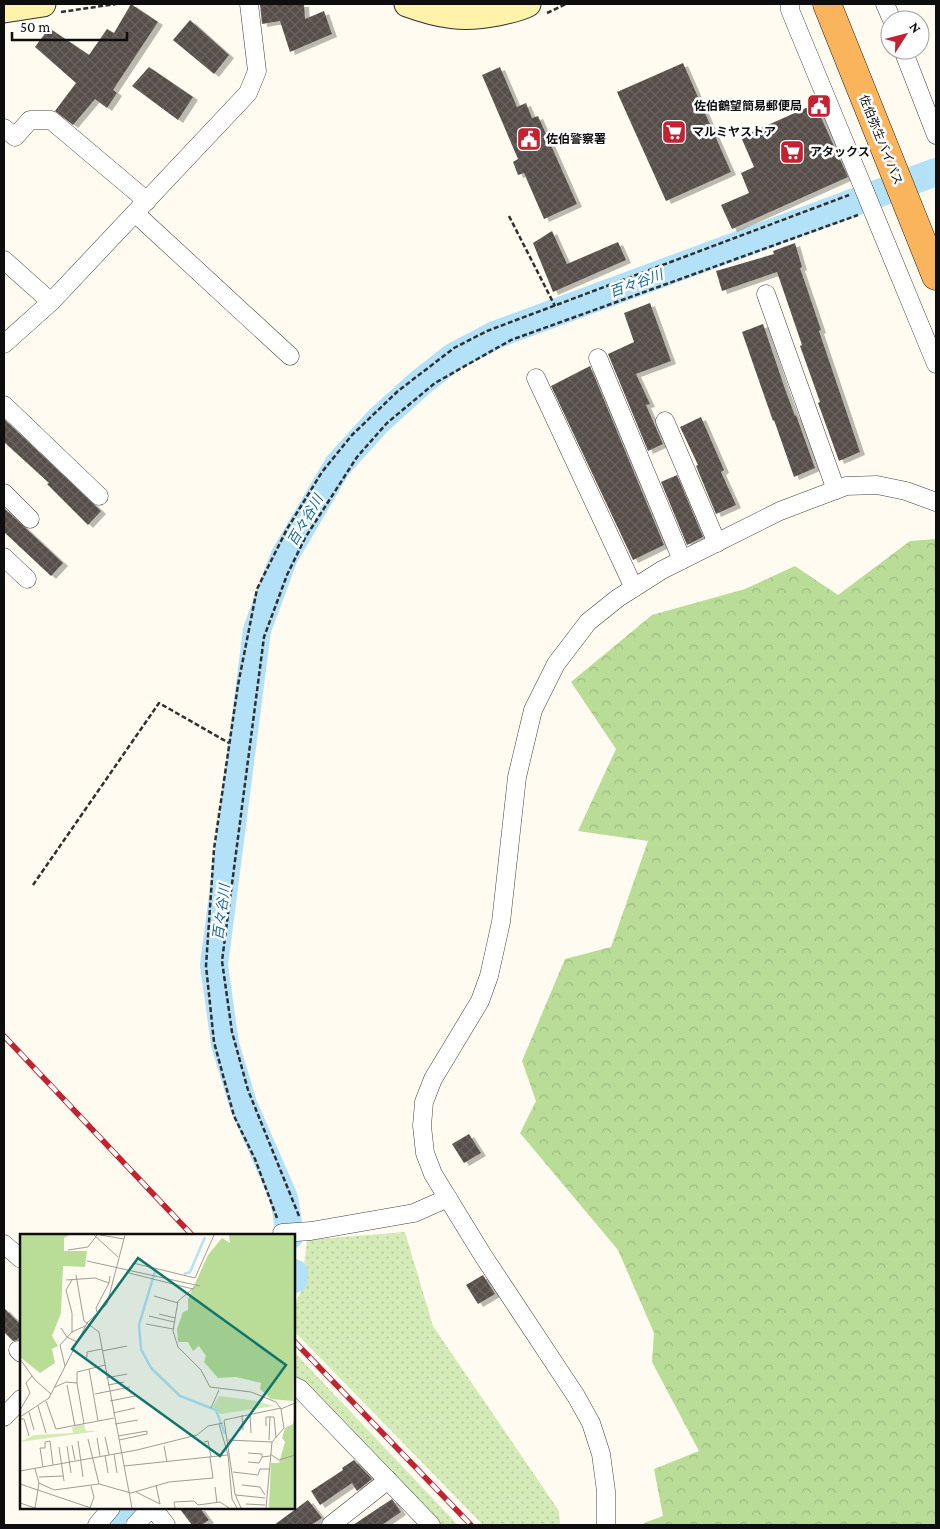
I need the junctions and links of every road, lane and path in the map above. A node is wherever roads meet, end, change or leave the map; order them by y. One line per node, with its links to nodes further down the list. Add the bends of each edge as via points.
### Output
1 (43, 4): 7 (main road)
2 (249, 4): 12 (street, via 256,72 248,93)
3 (406, 4): 4 (main road, via 450,17 478,17)
4 (528, 4)
5 (790, 4): 11 (street)
6 (831, 5): 16 (highway, 佐伯弥生バイパス)
7 (4, 10)
8 (907, 60): 10 (street)
9 (4, 128): 12 (street, via 16,137 30,120 51,120)
10 (936, 134)
11 (862, 185): 13 (street); 19 (path, via 847,196)
12 (141, 207): 18 (street); 21 (street)
13 (873, 210): 23 (street); 40 (path, via 511,340 435,383 387,423 357,457 305,538 264,637 222,961 232,1032 248,1090)
14 (509, 216): 19 (path)
15 (4, 260): 18 (street)
16 (936, 276)
17 (766, 294): 27 (street)
18 (50, 302): 20 (street)
19 (555, 306): 37 (path, via 487,331 454,348 398,391 352,435 322,472 286,529 257,589)
20 (4, 344)
21 (290, 356)
22 (598, 358): 34 (street)
23 (936, 364)
24 (536, 378): 36 (street)
25 (4, 404): 29 (street)
26 (665, 421): 32 (street)
27 (836, 490): 30 (street, via 846,486 877,485 906,490); 32 (street, via 780,511)
28 (4, 492): 31 (street)
29 (99, 496)
30 (936, 502)
31 (30, 519)
32 (717, 543): 34 (street)
33 (4, 557): 35 (street)
34 (682, 560): 36 (street)
35 (28, 579)
36 (634, 588): 39 (street, via 588,622 556,664 533,710 517,777 500,922 489,976 480,1000 433,1079 424,1102 425,1153)
37 (230, 743): 38 (path, via 159,703); 41 (path, via 214,849 206,966 214,1042 234,1116 268,1191)
38 (33, 884)
39 (448, 1198): 40 (street, via 414,1213); 56 (street, via 592,1423 601,1454)
40 (309, 1231): 41 (street)
41 (282, 1233)
42 (4, 1244): 43 (street)
43 (20, 1258)
44 (295, 1386): 47 (street)
45 (20, 1399): 46 (street)
46 (4, 1417)
47 (388, 1480): 54 (street); 55 (street)
48 (110, 1509): 51 (street)
49 (151, 1509): 52 (street)
50 (153, 1509): 53 (street)
51 (97, 1525)
52 (135, 1525)
53 (166, 1525)
54 (331, 1525)
55 (431, 1525)
56 (606, 1525)

